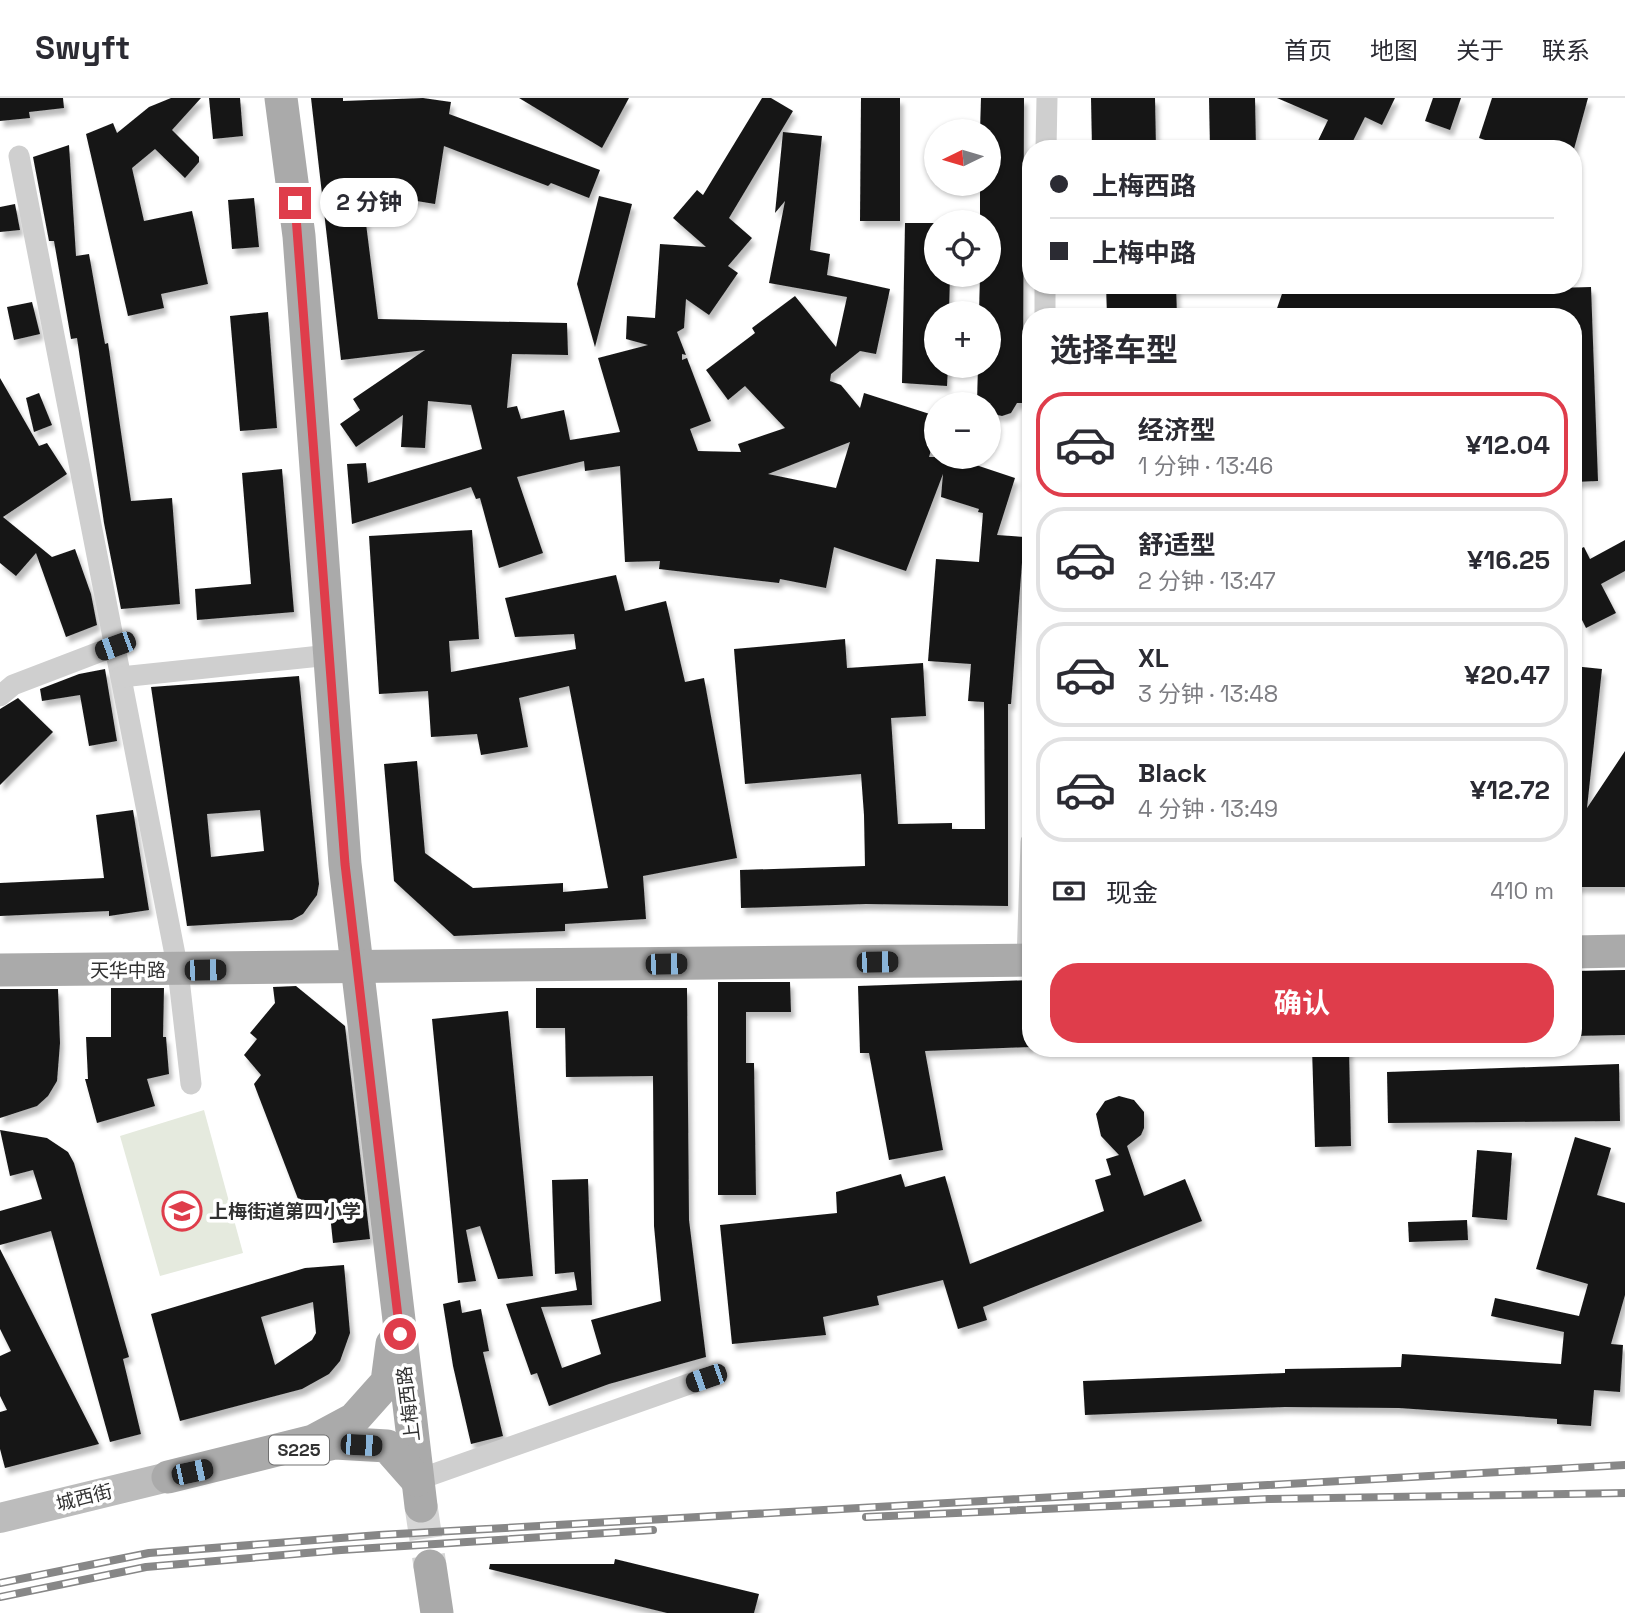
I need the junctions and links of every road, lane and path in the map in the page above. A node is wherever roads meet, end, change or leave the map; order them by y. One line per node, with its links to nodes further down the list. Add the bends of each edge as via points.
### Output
1 (264, 98): 6 (main road)
2 (281, 98): 6 (main road)
3 (1047, 98): 4 (street)
4 (1046, 140)
5 (19, 156): 7 (street)
6 (291, 237): 8 (main road, 上梅西路)
7 (115, 646): 9 (street); 10 (street, via 13,685)
8 (321, 656): 9 (street); 14 (main road, 上梅西路)
9 (121, 677): 16 (street)
10 (0, 696)
11 (1625, 951): 12 (main road)
12 (1582, 952)
13 (1022, 960): 14 (main road, 天华中路)
14 (348, 968): 16 (main road, 天华中路); 18 (main road, 上梅西路)
15 (0, 970): 16 (main road, 天华中路)
16 (178, 970): 17 (street)
17 (191, 1084)
18 (397, 1311): 20 (main road, 城西街, via 387,1381 354,1419 313,1441); 21 (main road, 上梅西路)
19 (706, 1378): 21 (street)
20 (168, 1477): 21 (main road, 城西街 / S225, via 335,1443 387,1446); 22 (main road, 城西街)
21 (419, 1493)
22 (0, 1518)
23 (430, 1566): 24 (main road)
24 (437, 1613)

